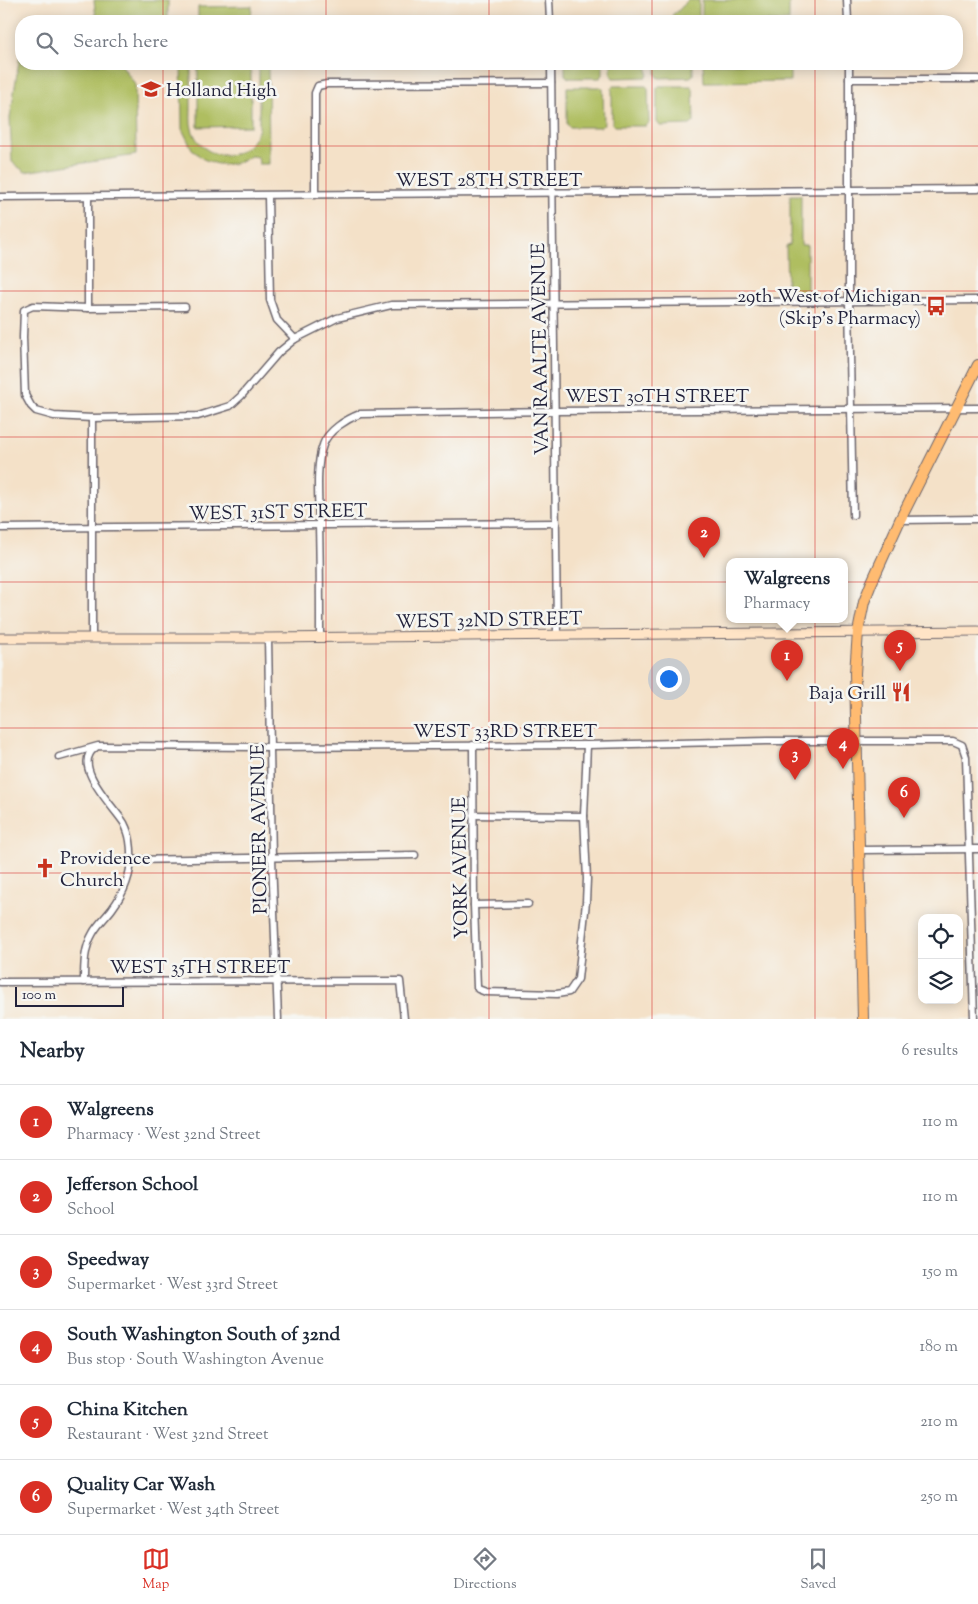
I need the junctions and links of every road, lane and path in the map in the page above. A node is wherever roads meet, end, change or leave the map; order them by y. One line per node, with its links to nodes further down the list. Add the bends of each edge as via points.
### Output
1 (549, 0): 3 (street)
2 (847, 0): 4 (street)
3 (550, 15)
4 (848, 15)
5 (551, 70): 9 (street, VAN RAALTE AVENUE)
6 (849, 70): 7 (street)
7 (849, 79): 8 (street); 11 (street)
8 (978, 79)
9 (551, 83): 12 (street, VAN RAALTE AVENUE); 13 (street, via 318,86 315,93)
10 (978, 190): 11 (street, WEST 28TH STREET)
11 (849, 191): 12 (street, WEST 28TH STREET); 18 (street)
12 (552, 193): 13 (street, WEST 28TH STREET); 19 (street, VAN RAALTE AVENUE)
13 (316, 195): 14 (street, WEST 28TH STREET)
14 (268, 196): 16 (street, WEST 28TH STREET); 22 (street, via 270,300 277,320)
15 (0, 197): 16 (street, WEST 28TH STREET)
16 (88, 197): 21 (street)
17 (978, 300): 18 (street)
18 (848, 301): 19 (street); 26 (street)
19 (553, 302): 22 (street, via 391,304 337,318); 27 (street, VAN RAALTE AVENUE)
20 (185, 307): 21 (street)
21 (88, 308): 28 (street, via 33,306 24,310 25,395 36,410 54,416)
22 (295, 339): 28 (street, via 230,406 198,416)
23 (978, 366): 24 (main road)
24 (957, 408): 25 (street, WEST 30TH STREET); 26 (street, WEST 30TH STREET); 30 (main road)
25 (978, 408)
26 (850, 409): 27 (street, WEST 30TH STREET); 29 (street)
27 (555, 410): 32 (street, VAN RAALTE AVENUE); 33 (street, WEST 30TH STREET, via 360,414 350,418 323,443 318,484)
28 (92, 418): 35 (street)
29 (853, 515)
30 (900, 520): 31 (street); 37 (main road, via 864,602)
31 (978, 520)
32 (556, 523): 33 (street, WEST 31ST STREET); 38 (street, VAN RAALTE AVENUE)
33 (319, 525): 35 (street, WEST 31ST STREET); 40 (street)
34 (0, 528): 35 (street, WEST 31ST STREET)
35 (92, 528): 39 (street)
36 (978, 631): 37 (street, WEST 32ND STREET)
37 (858, 632): 38 (street, WEST 32ND STREET); 43 (main road, via 855,672)
38 (557, 634): 40 (street, WEST 32ND STREET)
39 (92, 637): 41 (street, WEST 32ND STREET); 42 (street, WEST 32ND STREET)
40 (320, 637): 42 (street, WEST 32ND STREET)
41 (0, 638)
42 (268, 638): 47 (street, PIONEER AVENUE)
43 (857, 742): 45 (street, WEST 33RD STREET); 52 (main road); 53 (street, WEST 33RD STREET, via 953,741 962,745 966,757)
44 (473, 745): 45 (street, WEST 33RD STREET); 47 (street, WEST 33RD STREET); 49 (street, YORK AVENUE)
45 (586, 745): 50 (street)
46 (98, 746): 47 (street, WEST 33RD STREET); 48 (street, WEST 33RD STREET); 56 (street, via 88,758 88,769 128,832)
47 (271, 747): 55 (street, PIONEER AVENUE)
48 (59, 757)
49 (473, 815): 50 (street); 57 (street, YORK AVENUE)
50 (584, 816): 57 (street, YORK AVENUE, via 586,916 578,979 569,992 486,992 478,989)
51 (978, 849): 53 (street)
52 (860, 850): 53 (street); 64 (main road)
53 (968, 850): 65 (street)
54 (415, 856): 55 (street)
55 (272, 858): 56 (street); 59 (street, PIONEER AVENUE)
56 (132, 860): 61 (street, via 123,891 92,934 85,956)
57 (474, 904): 58 (street)
58 (528, 904)
59 (277, 981): 61 (street, WEST 35TH STREET); 62 (street, PIONEER AVENUE); 63 (street, WEST 35TH STREET, via 400,980)
60 (0, 982): 61 (street, WEST 35TH STREET)
61 (84, 982)
62 (278, 1019)
63 (404, 1019)
64 (863, 1019)
65 (974, 1019)

